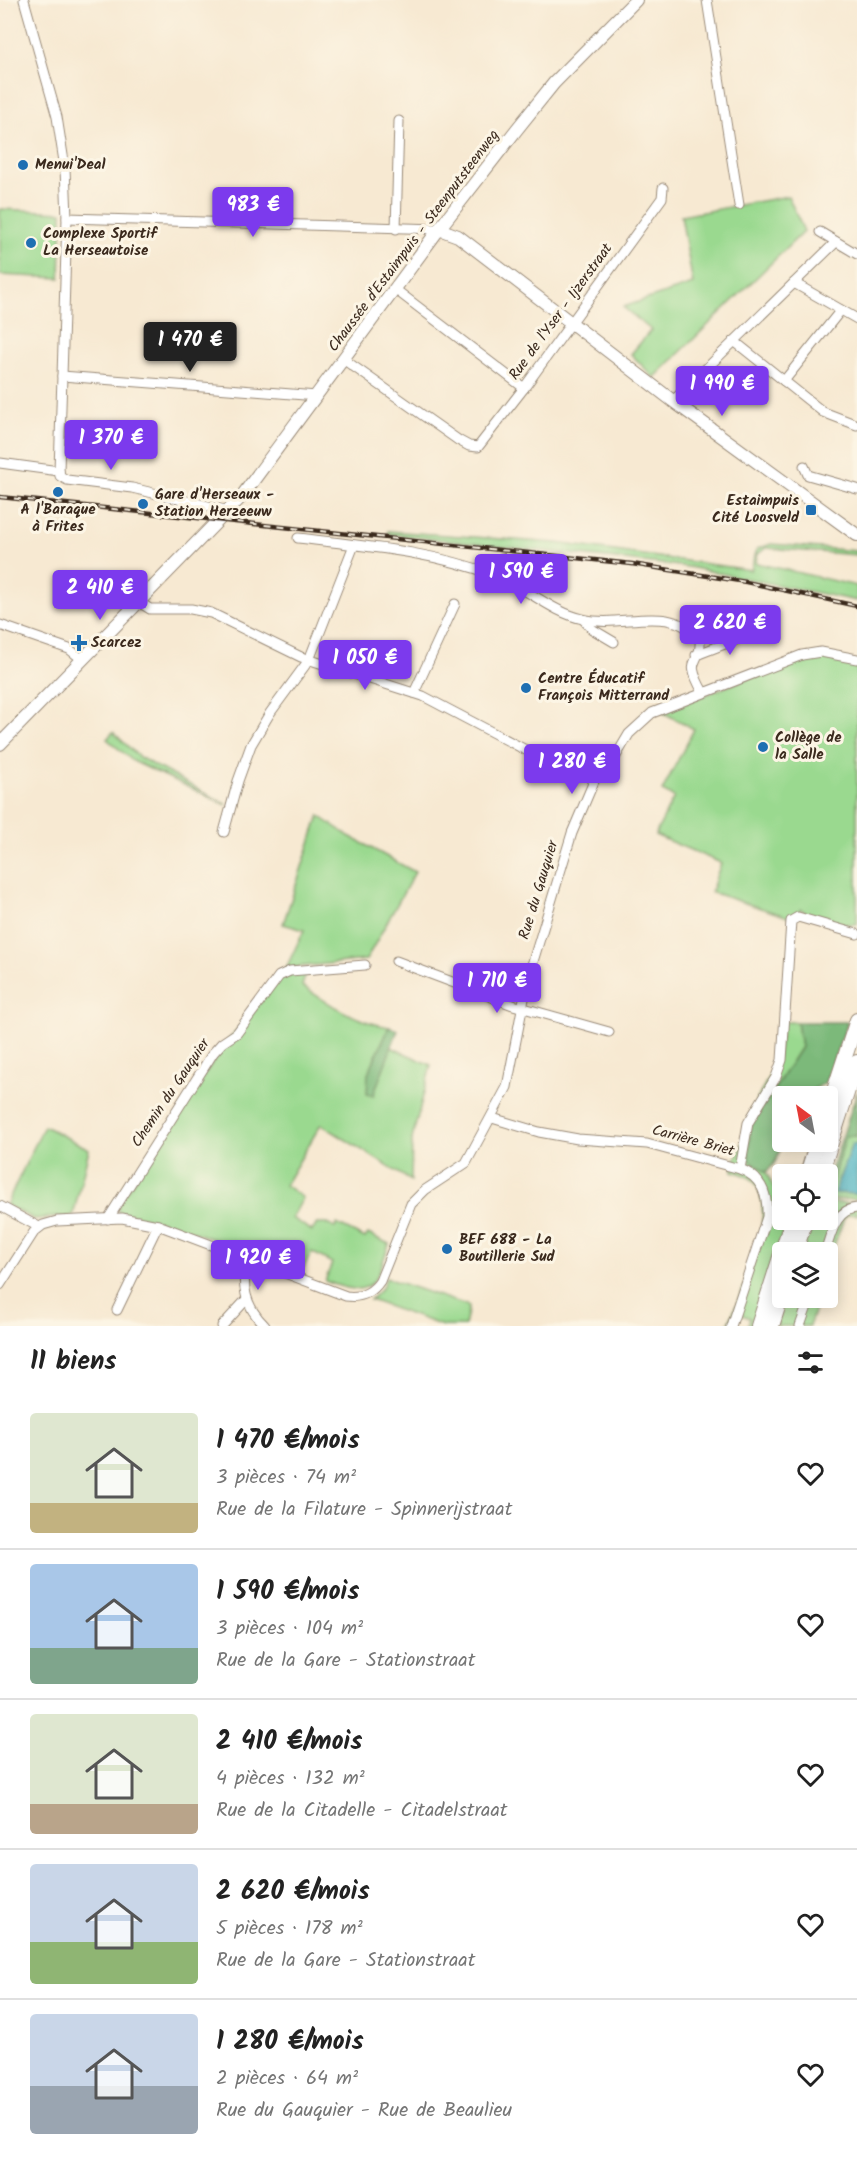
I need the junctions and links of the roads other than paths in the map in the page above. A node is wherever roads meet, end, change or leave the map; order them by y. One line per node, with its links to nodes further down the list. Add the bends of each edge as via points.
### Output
1 (24, 0): 7 (street, via 57,117)
2 (636, 0): 9 (main road, Chaussée d'Estaimpuis - Steenputsteenweg, via 554,83)
3 (707, 0): 6 (street)
4 (399, 121): 8 (street)
5 (663, 188): 17 (street, Rue de l'Yser - Ijzerstraat, via 662,198)
6 (740, 205)
7 (67, 218): 8 (street); 20 (street)
8 (396, 229): 9 (street)
9 (439, 229): 14 (main road, Chaussée d'Estaimpuis - Steenputsteenweg); 17 (main road, via 458,236)
10 (820, 232): 11 (street)
11 (836, 242): 12 (street); 13 (street)
12 (857, 254)
13 (794, 283): 15 (street); 18 (street)
14 (396, 290): 19 (main road, Chaussée d'Estaimpuis - Steenputsteenweg); 22 (street)
15 (841, 310): 16 (street); 21 (street)
16 (857, 319)
17 (571, 322): 22 (street, Rue de l'Yser - Ijzerstraat); 24 (main road)
18 (734, 341): 21 (street); 24 (street)
19 (344, 359): 22 (street, Rue de l'Yser - Ijzerstraat, via 458,440 475,447 485,441); 23 (main road, Chaussée d'Estaimpuis - Steenputsteenweg)
20 (62, 376): 23 (street); 28 (street)
21 (784, 381): 25 (street, via 823,412)
22 (524, 388)
23 (317, 396): 30 (main road, Chaussée d'Estaimpuis - Steenputsteenweg)
24 (673, 401): 31 (main road)
25 (857, 425)
26 (0, 463): 28 (street)
27 (804, 466): 29 (street, via 808,475)
28 (59, 471): 30 (street, via 67,480 132,488)
29 (857, 489)
30 (229, 511): 34 (main road, Chaussée d'Estaimpuis - Steenputsteenweg)
31 (857, 535)
32 (298, 538): 33 (street)
33 (354, 545): 36 (street, via 418,553 492,574); 43 (street)
34 (139, 602): 42 (main road, Chaussée d'Estaimpuis - Steenputsteenweg); 43 (street, via 150,609 211,613)
35 (454, 604): 45 (street)
36 (584, 620): 39 (street); 40 (street, via 674,621 699,639)
37 (0, 625): 42 (street, via 69,649)
38 (753, 633): 40 (street)
39 (614, 642)
40 (696, 655): 44 (street, via 693,674)
41 (857, 659): 44 (street, via 821,652 802,655)
42 (83, 660): 46 (main road, Chaussée d'Estaimpuis - Steenputsteenweg)
43 (309, 660): 45 (street); 48 (street, via 257,734 238,781)
44 (703, 692): 47 (street, via 647,716 629,734 613,761)
45 (414, 693): 47 (street, via 541,758)
46 (0, 744)
47 (600, 767): 52 (street, Rue du Gauquier, via 572,833 528,978)
48 (224, 832)
49 (857, 934): 59 (street, Carrière Briet, via 798,917 791,921 782,1060 748,1123)
50 (396, 962): 52 (street)
51 (364, 965): 62 (street, Chemin du Gauquier, via 290,970 279,976 237,1033 213,1053)
52 (523, 1008): 54 (street); 57 (street, Rue du Gauquier, via 510,1079)
53 (857, 1020): 56 (highway)
54 (609, 1032)
55 (857, 1062): 58 (highway)
56 (835, 1086)
57 (492, 1118): 59 (street, Carrière Briet, via 578,1139 647,1144); 67 (street, Rue du Gauquier, via 464,1166 414,1200 380,1281 372,1291 346,1296)
58 (824, 1164)
59 (740, 1169): 75 (street, via 752,1174 762,1185 767,1217)
60 (0, 1206): 64 (street)
61 (857, 1208): 66 (street, via 846,1210 838,1219)
62 (108, 1219): 63 (street); 64 (street, via 52,1222)
63 (158, 1225): 67 (street); 72 (street)
64 (39, 1227): 68 (street)
65 (789, 1230): 76 (highway)
66 (829, 1242)
67 (248, 1257): 69 (street, via 243,1281)
68 (0, 1286)
69 (246, 1300): 73 (street); 74 (street)
70 (778, 1308): 77 (highway)
71 (806, 1308): 78 (street)
72 (117, 1310)
73 (222, 1326)
74 (265, 1326)
75 (731, 1326)
76 (758, 1326)
77 (772, 1326)
78 (800, 1326)

